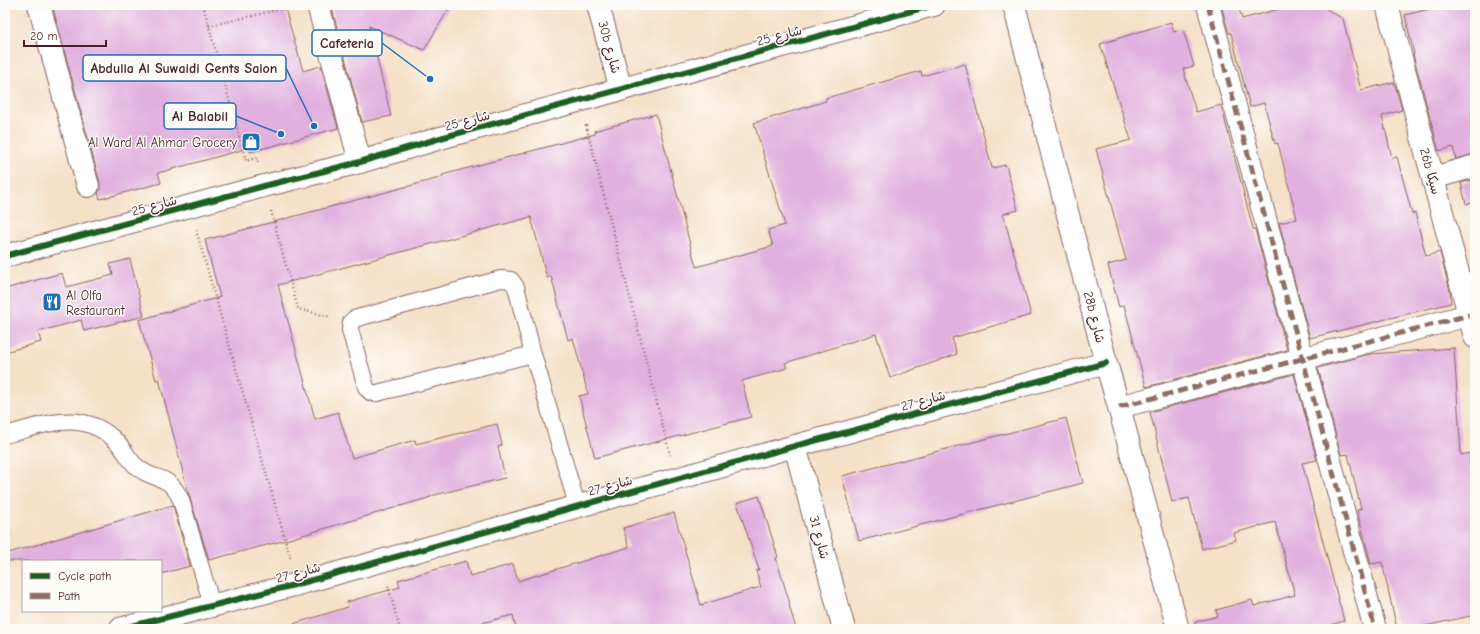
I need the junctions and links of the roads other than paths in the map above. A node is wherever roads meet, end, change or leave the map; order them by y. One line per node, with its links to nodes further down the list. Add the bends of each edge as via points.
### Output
1 (39, 5): 12 (street)
2 (318, 5): 9 (street)
3 (598, 5): 8 (street, 30b شارع)
4 (934, 5): 8 (street, شارع 25)
5 (1014, 5): 18 (street, 28b شارع)
6 (1208, 5): 17 (street)
7 (1387, 5): 11 (street, 26b سيكا)
8 (621, 90): 9 (street, شارع 25)
9 (360, 162): 13 (street, شارع 25)
10 (1475, 166): 11 (street)
11 (1433, 178): 14 (street, 26b سيكا)
12 (88, 186)
13 (5, 256)
14 (1469, 315): 15 (street, 26b سيكا); 17 (street)
15 (1475, 336)
16 (534, 354): 16 (lane, via 516,287 506,279 358,317 349,326 366,387 374,394); 22 (lane)
17 (1303, 359): 19 (street); 27 (street)
18 (1106, 363): 19 (street, 28b شارع); 21 (street, شارع 27)
19 (1119, 407): 26 (street, 28b شارع)
20 (5, 435): 23 (lane, via 71,420 89,424 104,431 118,443 136,466 146,473 168,481 176,489 181,500)
21 (795, 446): 22 (street, شارع 27); 25 (street, شارع 31)
22 (577, 505): 23 (street, شارع 27, via 298,584)
23 (212, 605): 24 (street, شارع 27)
24 (120, 629)
25 (844, 629)
26 (1178, 629)
27 (1374, 629)

